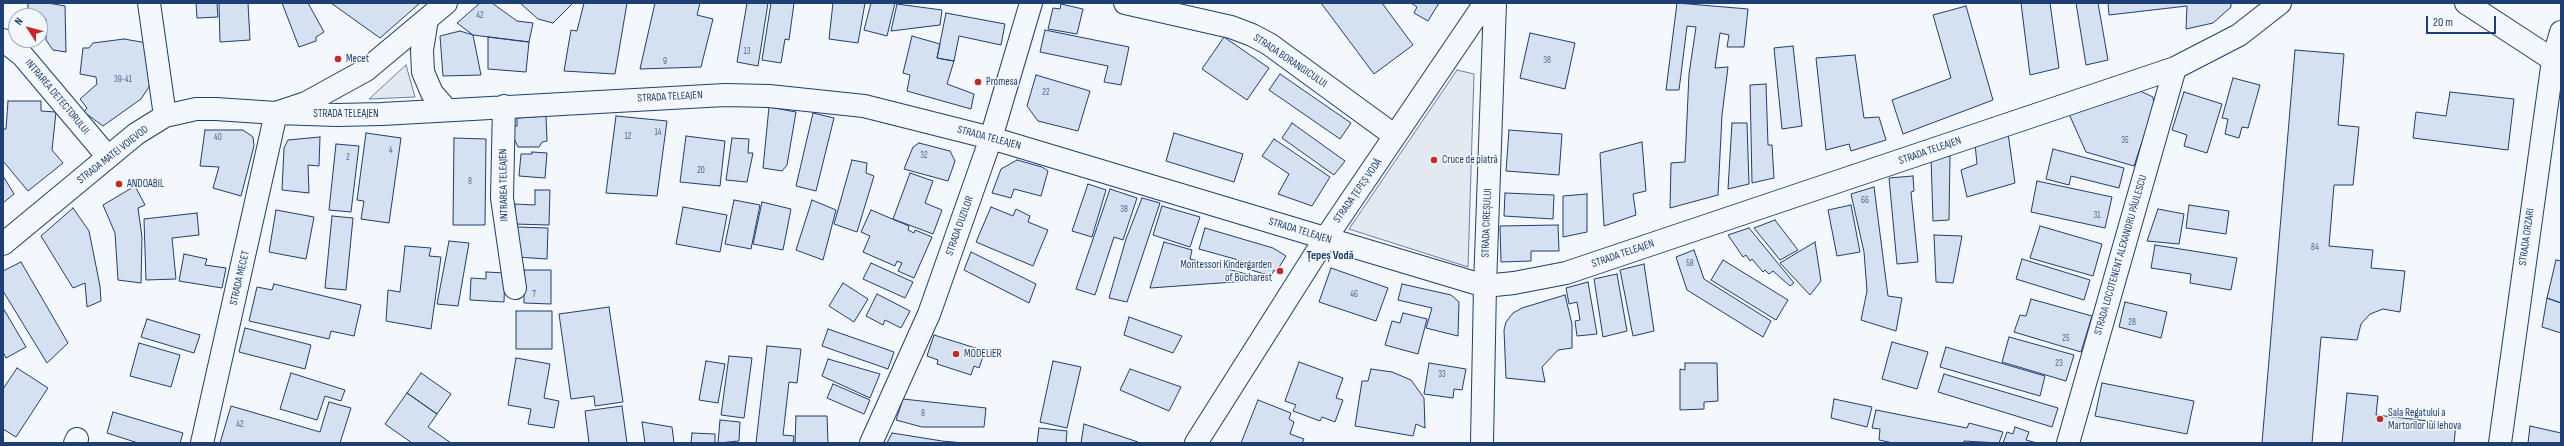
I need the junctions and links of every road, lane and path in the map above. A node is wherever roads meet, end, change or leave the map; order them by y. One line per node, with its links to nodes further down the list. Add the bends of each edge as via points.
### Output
1 (149, 3): 17 (street)
2 (446, 3): 9 (street, STRADA MATEI VOIEVOD)
3 (1031, 3): 19 (street, STRADA DUZILOR)
4 (1125, 3): 18 (street, STRADA BORANGICULUI, via 1252,34)
5 (1485, 3): 18 (street, STRADA ȚEPEȘ VODĂ)
6 (1495, 3): 23 (street, STRADA CIREȘULUI)
7 (2280, 3): 13 (street, STRADA TELEAJEN, via 2239,35)
8 (2466, 3): 12 (street)
9 (428, 19): 15 (street, via 422,50 423,72 432,93); 16 (street, STRADA MATEI VOIEVOD, via 366,70 312,100)
10 (2561, 32): 12 (street, STRADA ORZARI)
11 (3, 40): 20 (street, INTRAREA DETECTORULUI, via 22,55)
12 (2557, 62): 30 (street, STRADA ORZARI)
13 (2175, 68): 23 (street, STRADA TELEAJEN, via 1566,273); 29 (street, STRADA LOCOTENENT ALEXANDRU PĂULESCU)
14 (504, 106): 15 (street, STRADA TELEAJEN); 19 (street, STRADA TELEAJEN, via 725,95 769,96 864,106); 24 (street, INTRAREA TELEAJEN, via 503,205)
15 (446, 109): 16 (street, STRADA TELEAJEN, via 337,115)
16 (276, 113): 17 (street, STRADA MATEI VOIEVOD, via 216,108 196,109); 25 (street, STRADA MECET)
17 (165, 116): 20 (street, STRADA MATEI VOIEVOD, via 136,134)
18 (1396, 136): 21 (street, STRADA ȚEPEȘ VODĂ)
19 (991, 138): 21 (street, STRADA TELEAJEN); 26 (street, STRADA DUZILOR, via 928,314)
20 (108, 157): 22 (street, STRADA MATEI VOIEVOD)
21 (1325, 239): 23 (street, STRADA TELEAJEN); 27 (street, STRADA ȚEPEȘ VODĂ)
22 (3, 244)
23 (1485, 286): 28 (street, STRADA CIREȘULUI)
24 (515, 288)
25 (202, 443)
26 (871, 443)
27 (1196, 443)
28 (1482, 443)
29 (2068, 443)
30 (2500, 443)

